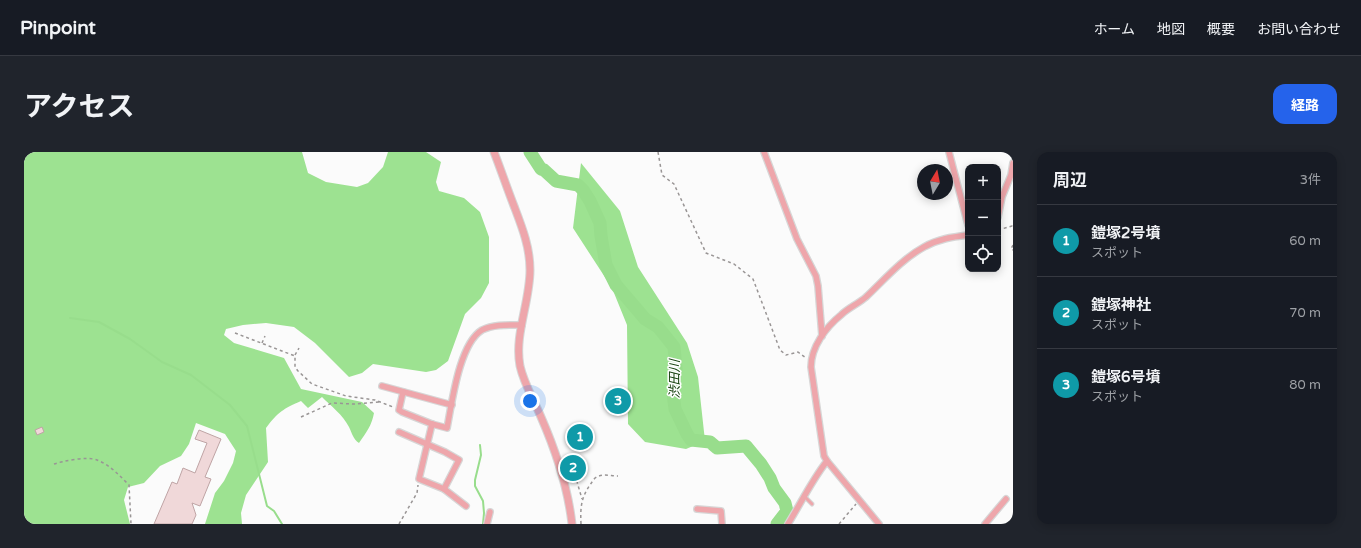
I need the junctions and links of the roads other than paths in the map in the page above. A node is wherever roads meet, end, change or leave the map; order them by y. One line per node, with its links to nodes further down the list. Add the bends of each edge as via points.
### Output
1 (494, 152): 8 (street, via 525,235 529,254 529,281)
2 (764, 152): 9 (street, via 797,238 816,276)
3 (949, 152): 6 (street)
4 (1013, 163): 5 (street)
5 (1001, 202)
6 (965, 213)
7 (965, 235): 9 (street, via 940,239 923,247 906,259 862,301 840,315)
8 (522, 325): 12 (street, via 494,326 477,334 460,367); 27 (street, via 520,366 550,441 570,505)
9 (822, 336): 16 (street, via 811,362 824,456)
10 (382, 386): 11 (street)
11 (403, 392): 12 (street); 13 (street, via 399,410)
12 (452, 405): 13 (street, via 447,428)
13 (432, 424): 15 (street)
14 (399, 432): 15 (street)
15 (426, 444): 17 (street, via 418,479); 17 (street, via 459,460)
16 (827, 461): 18 (street); 30 (street)
17 (444, 489): 22 (street)
18 (805, 498): 21 (lane); 29 (street)
19 (1006, 499): 31 (street)
20 (708, 503): 24 (street)
21 (812, 504)
22 (466, 506)
23 (697, 509): 24 (street)
24 (707, 510): 28 (street, via 721,511)
25 (490, 512): 26 (street)
26 (487, 524)
27 (572, 524)
28 (722, 524)
29 (788, 524)
30 (879, 524)
31 (985, 524)

